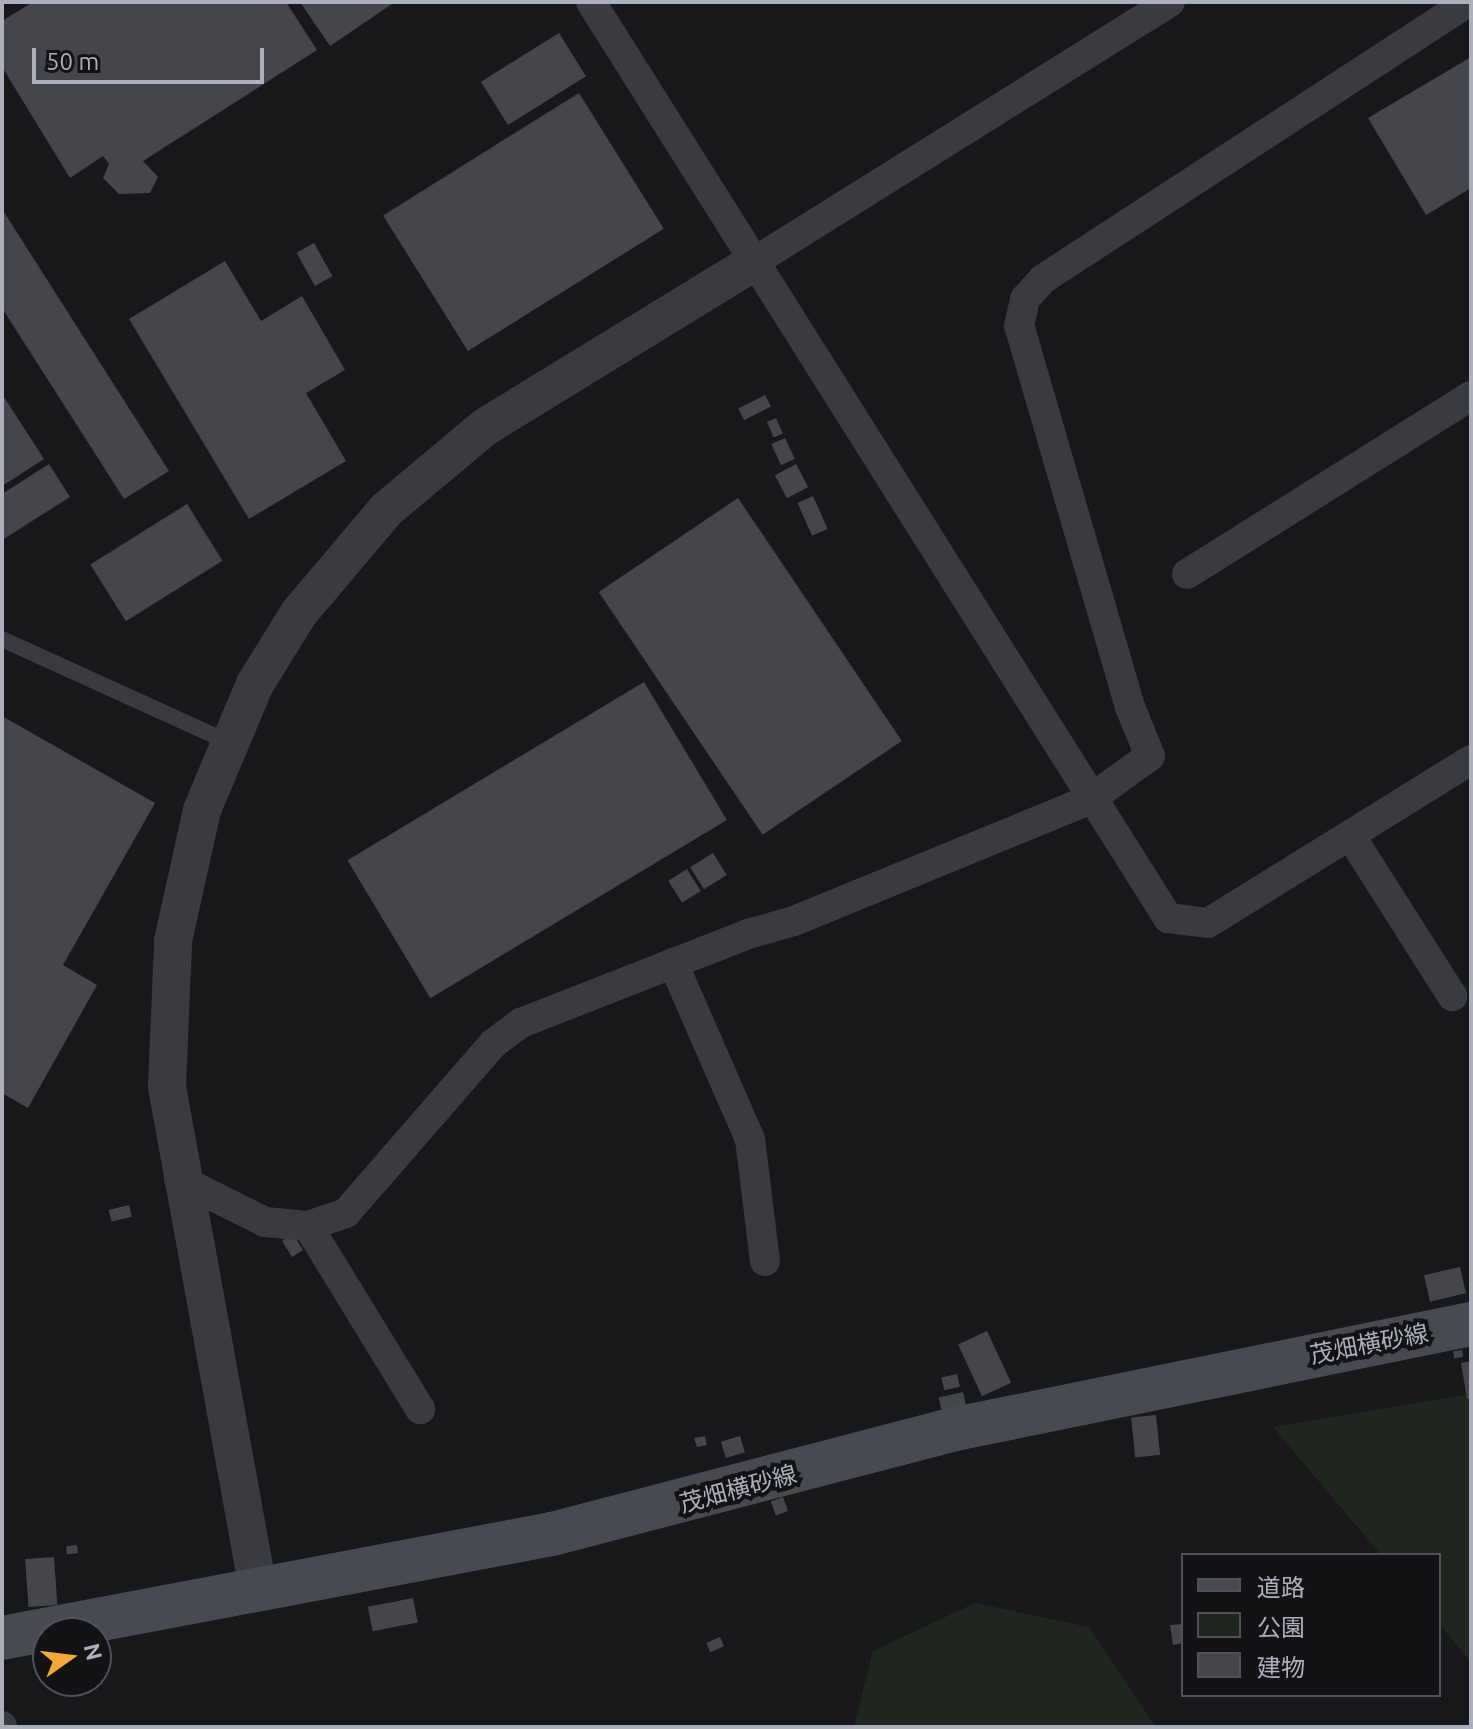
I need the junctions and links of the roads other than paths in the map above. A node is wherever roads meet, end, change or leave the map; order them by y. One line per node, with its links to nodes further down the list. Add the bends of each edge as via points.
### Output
1 (591, 2): 4 (street)
2 (1170, 2): 4 (street)
3 (1468, 7): 10 (street, via 1043,279 1025,299 1019,326 1130,707 1150,756)
4 (757, 260): 8 (street, via 485,427 387,509 299,613 255,684); 10 (street)
5 (1471, 396): 6 (street)
6 (1187, 574)
7 (2, 639): 8 (lane)
8 (228, 742): 14 (street, via 202,810 173,941 167,1087)
9 (1471, 760): 11 (street)
10 (1089, 800): 11 (street, via 1168,918 1208,923); 12 (street, via 794,921)
11 (1350, 835): 13 (street)
12 (673, 963): 15 (street, via 521,1023 494,1043 346,1213); 16 (street, via 750,1139)
13 (1452, 996)
14 (179, 1179): 15 (street, via 265,1222); 19 (street)
15 (308, 1226): 18 (street)
16 (765, 1261)
17 (1471, 1324): 19 (main road, 茂畑横砂線, via 955,1429 552,1534)
18 (420, 1409)
19 (258, 1589): 20 (main road, 茂畑横砂線)
20 (2, 1638)

